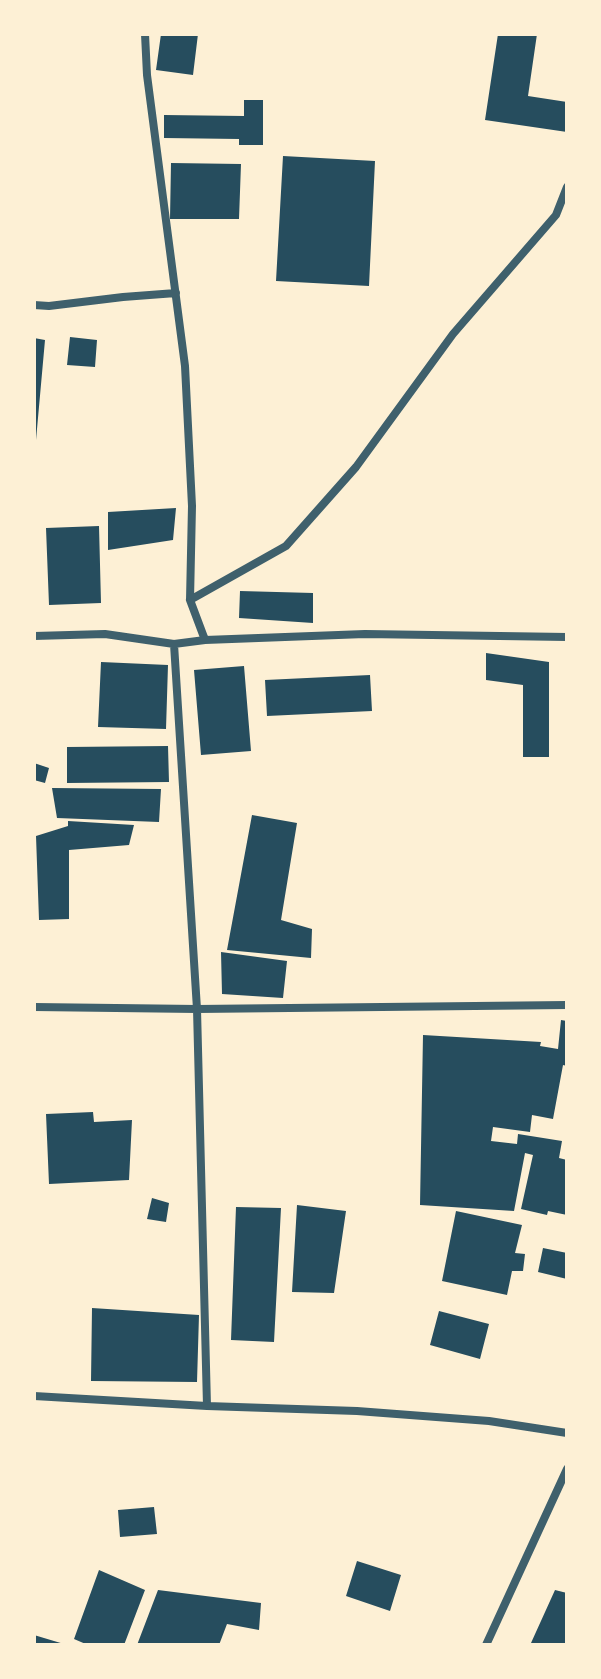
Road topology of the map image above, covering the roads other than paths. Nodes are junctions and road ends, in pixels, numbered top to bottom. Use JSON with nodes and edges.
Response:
{"nodes":[{"id":1,"x":145,"y":34,"type":"edge"},
{"id":2,"x":567,"y":187,"type":"edge"},
{"id":3,"x":176,"y":293,"type":"junction"},
{"id":4,"x":34,"y":305,"type":"edge"},
{"id":5,"x":190,"y":600,"type":"junction"},
{"id":6,"x":34,"y":636,"type":"edge"},
{"id":7,"x":567,"y":637,"type":"edge"},
{"id":8,"x":205,"y":640,"type":"junction"},
{"id":9,"x":174,"y":644,"type":"junction"},
{"id":10,"x":567,"y":1005,"type":"edge"},
{"id":11,"x":34,"y":1007,"type":"edge"},
{"id":12,"x":197,"y":1009,"type":"junction"},
{"id":13,"x":34,"y":1396,"type":"edge"},
{"id":14,"x":207,"y":1406,"type":"junction"},
{"id":15,"x":567,"y":1433,"type":"edge"},
{"id":16,"x":567,"y":1469,"type":"edge"},
{"id":17,"x":486,"y":1645,"type":"edge"}],
"edges":[{"from":1,"to":3,"type":"street"},
{"from":2,"to":5,"type":"street"},
{"from":3,"to":4,"type":"street"},
{"from":3,"to":5,"type":"street"},
{"from":5,"to":8,"type":"street"},
{"from":6,"to":9,"type":"street"},
{"from":7,"to":8,"type":"street"},
{"from":8,"to":9,"type":"street"},
{"from":9,"to":12,"type":"street"},
{"from":10,"to":12,"type":"street"},
{"from":11,"to":12,"type":"street"},
{"from":12,"to":14,"type":"street"},
{"from":13,"to":14,"type":"street"},
{"from":14,"to":15,"type":"street"},
{"from":16,"to":17,"type":"street"}]}
